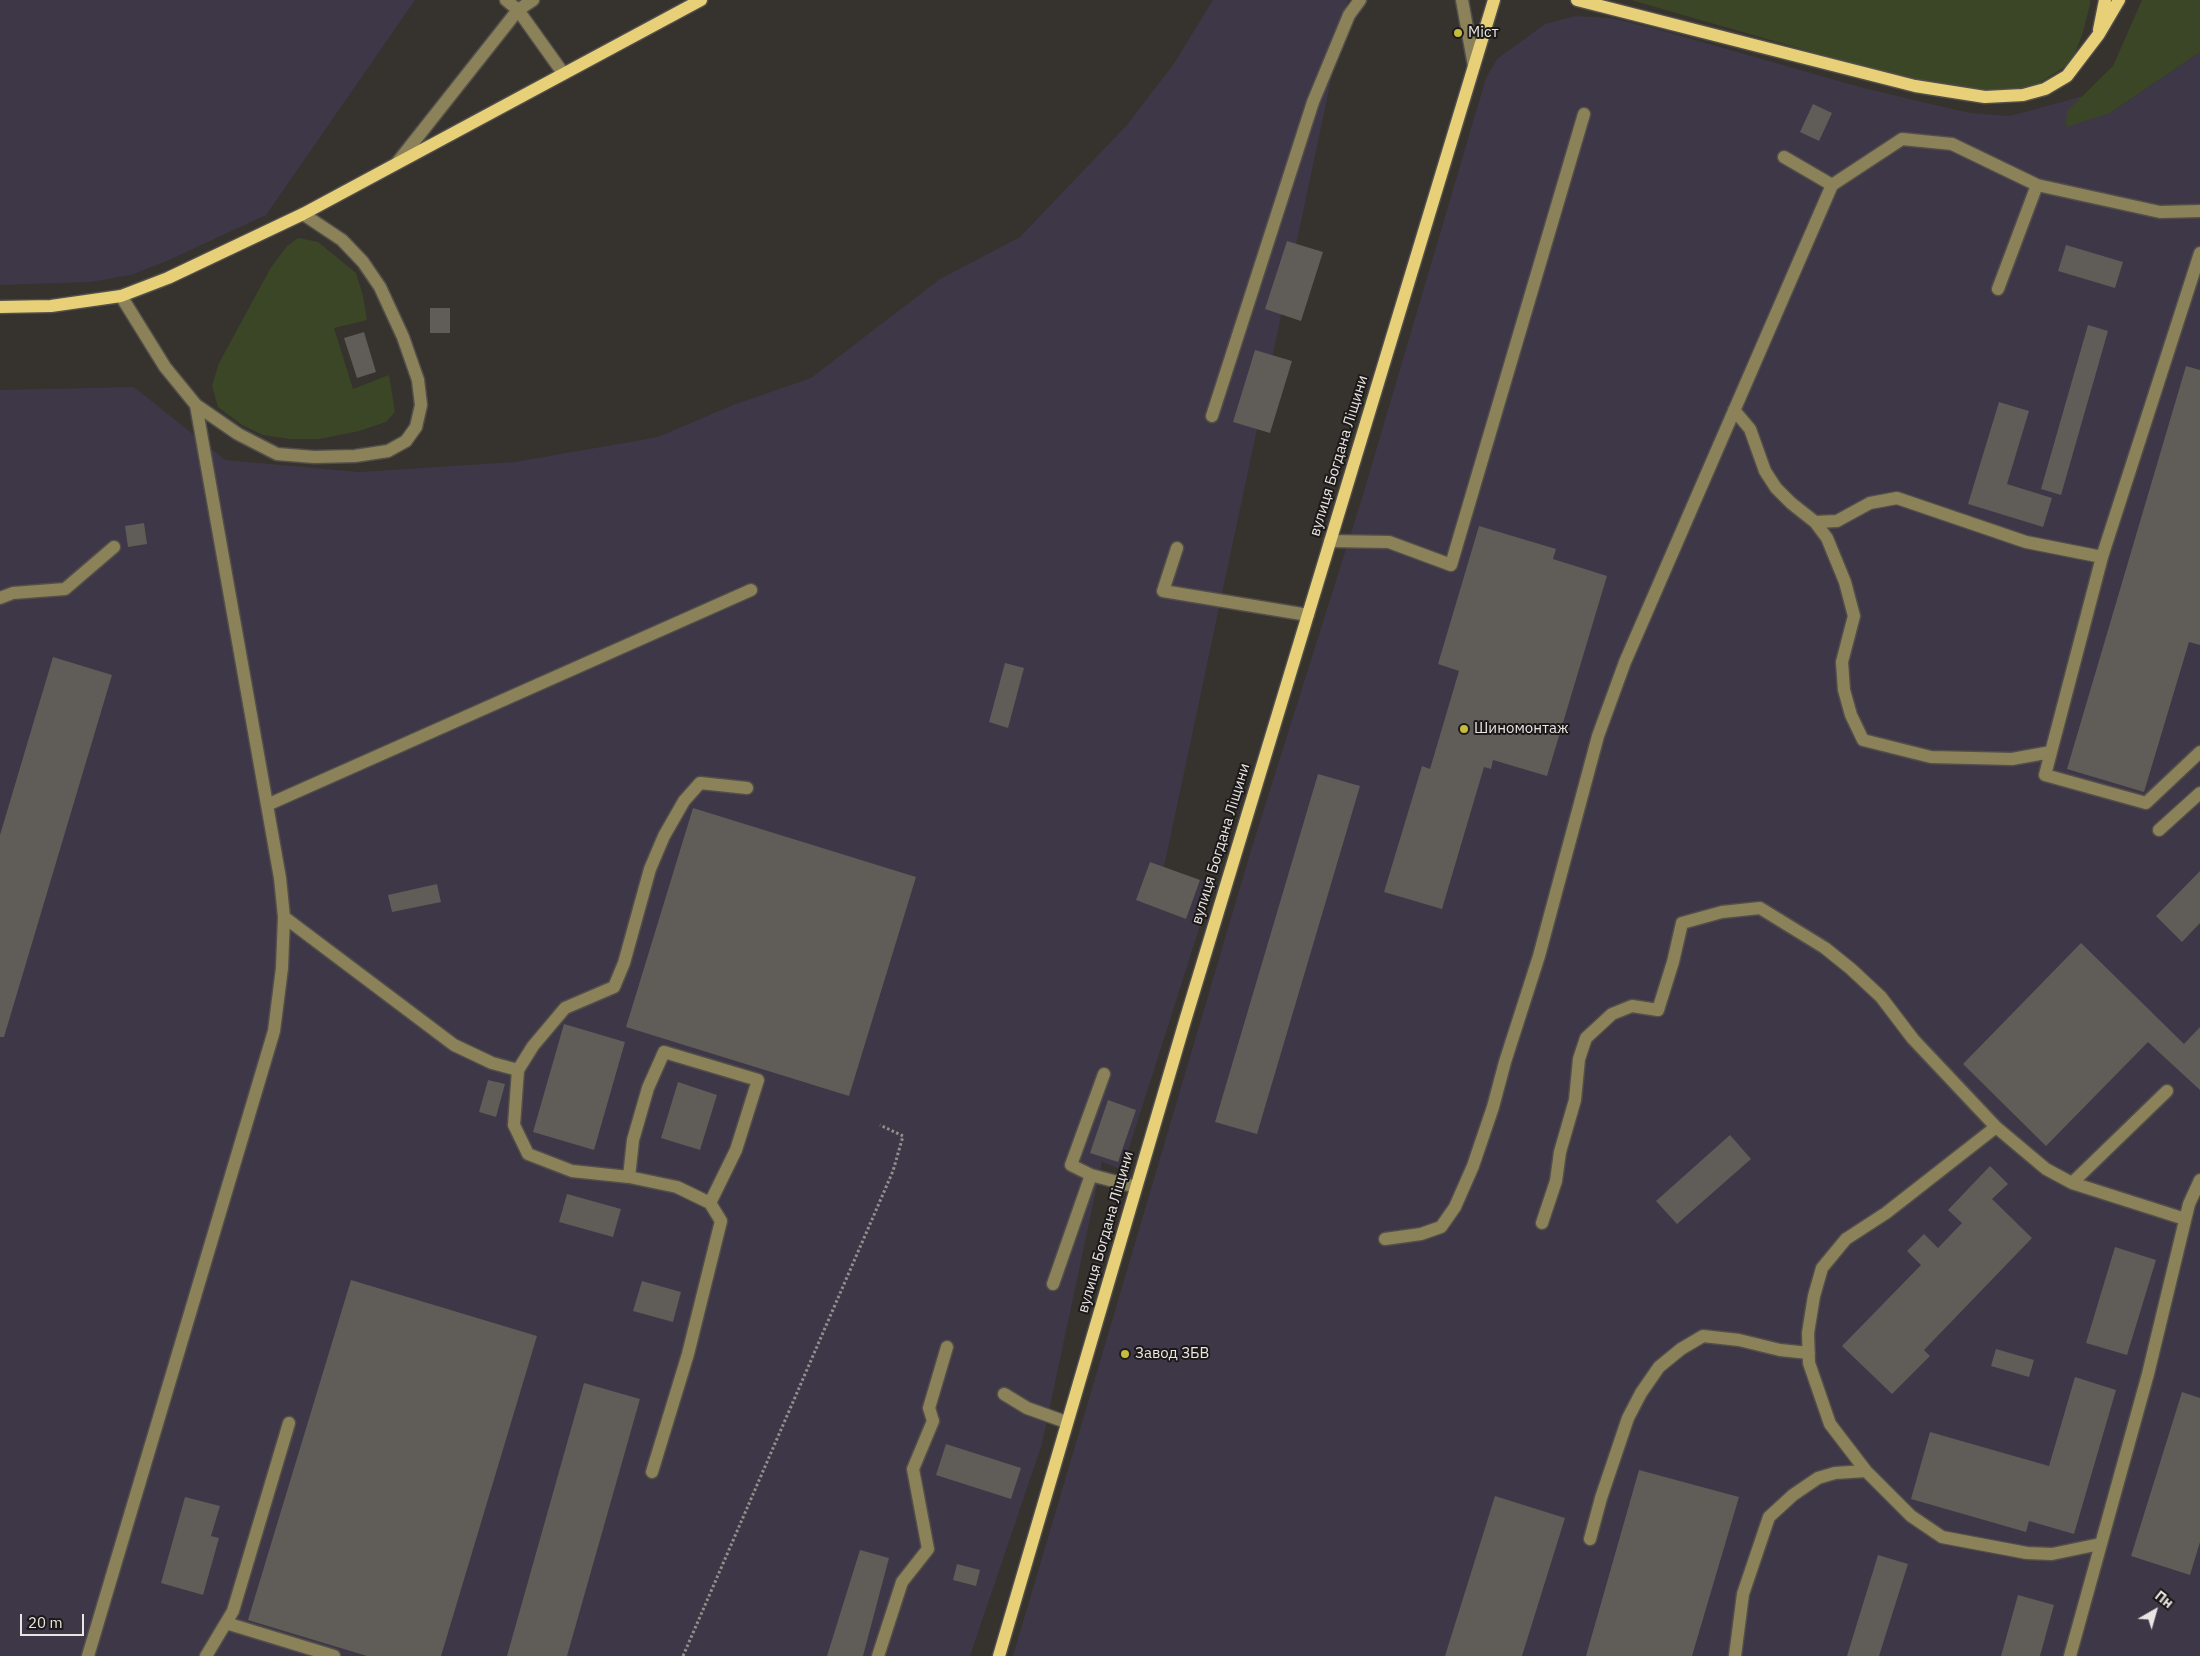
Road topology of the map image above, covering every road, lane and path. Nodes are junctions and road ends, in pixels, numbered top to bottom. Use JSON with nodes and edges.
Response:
{"nodes":[{"id":1,"x":506,"y":0,"type":"edge"},
{"id":2,"x":533,"y":0,"type":"edge"},
{"id":3,"x":701,"y":0,"type":"edge"},
{"id":4,"x":1360,"y":0,"type":"edge"},
{"id":5,"x":1460,"y":0,"type":"edge"},
{"id":6,"x":1494,"y":0,"type":"edge"},
{"id":7,"x":1577,"y":0,"type":"edge"},
{"id":8,"x":2105,"y":0,"type":"edge"},
{"id":9,"x":2119,"y":0,"type":"edge"},
{"id":10,"x":518,"y":10,"type":"junction"},
{"id":11,"x":2099,"y":34,"type":"junction"},
{"id":12,"x":1474,"y":66,"type":"junction"},
{"id":13,"x":563,"y":74,"type":"junction"},
{"id":14,"x":1584,"y":114,"type":"dead end"},
{"id":15,"x":1784,"y":157,"type":"dead end"},
{"id":16,"x":397,"y":163,"type":"junction"},
{"id":17,"x":1832,"y":185,"type":"junction"},
{"id":18,"x":2037,"y":185,"type":"junction"},
{"id":19,"x":2200,"y":212,"type":"edge"},
{"id":20,"x":303,"y":214,"type":"junction"},
{"id":21,"x":2200,"y":254,"type":"edge"},
{"id":22,"x":1998,"y":289,"type":"dead end"},
{"id":23,"x":121,"y":296,"type":"junction"},
{"id":24,"x":0,"y":307,"type":"edge"},
{"id":25,"x":196,"y":405,"type":"junction"},
{"id":26,"x":1734,"y":410,"type":"junction"},
{"id":27,"x":1212,"y":416,"type":"dead end"},
{"id":28,"x":1815,"y":522,"type":"junction"},
{"id":29,"x":1330,"y":541,"type":"junction"},
{"id":30,"x":114,"y":547,"type":"dead end"},
{"id":31,"x":1177,"y":548,"type":"dead end"},
{"id":32,"x":2102,"y":557,"type":"junction"},
{"id":33,"x":751,"y":590,"type":"dead end"},
{"id":34,"x":0,"y":598,"type":"edge"},
{"id":35,"x":1308,"y":615,"type":"junction"},
{"id":36,"x":2051,"y":752,"type":"junction"},
{"id":37,"x":2200,"y":752,"type":"edge"},
{"id":38,"x":747,"y":788,"type":"dead end"},
{"id":39,"x":2200,"y":793,"type":"edge"},
{"id":40,"x":267,"y":805,"type":"junction"},
{"id":41,"x":2159,"y":830,"type":"dead end"},
{"id":42,"x":284,"y":917,"type":"junction"},
{"id":43,"x":518,"y":1070,"type":"junction"},
{"id":44,"x":1104,"y":1074,"type":"dead end"},
{"id":45,"x":2167,"y":1091,"type":"dead end"},
{"id":46,"x":880,"y":1125,"type":"dead end"},
{"id":47,"x":1996,"y":1127,"type":"junction"},
{"id":48,"x":1091,"y":1175,"type":"junction"},
{"id":49,"x":628,"y":1177,"type":"junction"},
{"id":50,"x":2200,"y":1180,"type":"edge"},
{"id":51,"x":2072,"y":1183,"type":"junction"},
{"id":52,"x":1136,"y":1187,"type":"junction"},
{"id":53,"x":710,"y":1203,"type":"junction"},
{"id":54,"x":2185,"y":1219,"type":"junction"},
{"id":55,"x":1542,"y":1223,"type":"dead end"},
{"id":56,"x":1385,"y":1239,"type":"dead end"},
{"id":57,"x":1053,"y":1284,"type":"dead end"},
{"id":58,"x":947,"y":1347,"type":"dead end"},
{"id":59,"x":1809,"y":1353,"type":"junction"},
{"id":60,"x":1004,"y":1394,"type":"dead end"},
{"id":61,"x":1066,"y":1422,"type":"junction"},
{"id":62,"x":289,"y":1423,"type":"dead end"},
{"id":63,"x":1866,"y":1470,"type":"junction"},
{"id":64,"x":652,"y":1472,"type":"dead end"},
{"id":65,"x":1590,"y":1539,"type":"dead end"},
{"id":66,"x":2100,"y":1544,"type":"junction"},
{"id":67,"x":226,"y":1623,"type":"junction"},
{"id":68,"x":88,"y":1656,"type":"edge"},
{"id":69,"x":206,"y":1656,"type":"edge"},
{"id":70,"x":334,"y":1656,"type":"edge"},
{"id":71,"x":683,"y":1656,"type":"edge"},
{"id":72,"x":878,"y":1656,"type":"edge"},
{"id":73,"x":999,"y":1656,"type":"edge"},
{"id":74,"x":1735,"y":1656,"type":"edge"},
{"id":75,"x":2070,"y":1656,"type":"edge"}],
"edges":[{"from":1,"to":10,"type":"street"},
{"from":2,"to":10,"type":"street"},
{"from":3,"to":13,"type":"main road"},
{"from":4,"to":27,"type":"street"},
{"from":5,"to":12,"type":"street"},
{"from":6,"to":12,"type":"main road","name":"вулиця Богдана Ліщини"},
{"from":7,"to":11,"type":"main road"},
{"from":8,"to":11,"type":"main road"},
{"from":9,"to":11,"type":"main road"},
{"from":10,"to":13,"type":"street"},
{"from":10,"to":16,"type":"street"},
{"from":12,"to":29,"type":"main road","name":"вулиця Богдана Ліщини"},
{"from":13,"to":16,"type":"main road"},
{"from":14,"to":29,"type":"street"},
{"from":15,"to":17,"type":"street"},
{"from":16,"to":20,"type":"main road"},
{"from":17,"to":18,"type":"street"},
{"from":17,"to":26,"type":"street"},
{"from":18,"to":19,"type":"street"},
{"from":18,"to":22,"type":"street"},
{"from":20,"to":23,"type":"main road"},
{"from":20,"to":25,"type":"street"},
{"from":21,"to":32,"type":"street"},
{"from":23,"to":24,"type":"main road"},
{"from":23,"to":25,"type":"street"},
{"from":25,"to":40,"type":"street"},
{"from":26,"to":28,"type":"street"},
{"from":26,"to":56,"type":"street"},
{"from":28,"to":32,"type":"street"},
{"from":28,"to":36,"type":"street"},
{"from":29,"to":35,"type":"main road","name":"вулиця Богдана Ліщини"},
{"from":30,"to":34,"type":"street"},
{"from":31,"to":35,"type":"street"},
{"from":32,"to":36,"type":"street"},
{"from":33,"to":40,"type":"street"},
{"from":35,"to":52,"type":"main road","name":"вулиця Богдана Ліщини"},
{"from":36,"to":37,"type":"street"},
{"from":38,"to":43,"type":"street"},
{"from":39,"to":41,"type":"street"},
{"from":40,"to":42,"type":"street"},
{"from":42,"to":43,"type":"street"},
{"from":42,"to":68,"type":"street"},
{"from":43,"to":49,"type":"street"},
{"from":44,"to":48,"type":"street"},
{"from":45,"to":51,"type":"street"},
{"from":46,"to":71,"type":"path"},
{"from":47,"to":51,"type":"street"},
{"from":47,"to":55,"type":"street"},
{"from":47,"to":59,"type":"street"},
{"from":48,"to":52,"type":"street"},
{"from":48,"to":57,"type":"street"},
{"from":49,"to":53,"type":"street"},
{"from":49,"to":53,"type":"street"},
{"from":50,"to":54,"type":"street"},
{"from":51,"to":54,"type":"street"},
{"from":52,"to":61,"type":"main road","name":"вулиця Богдана Ліщини"},
{"from":53,"to":64,"type":"street"},
{"from":54,"to":66,"type":"street"},
{"from":58,"to":72,"type":"street"},
{"from":59,"to":63,"type":"street"},
{"from":59,"to":65,"type":"street"},
{"from":60,"to":61,"type":"street"},
{"from":61,"to":73,"type":"main road","name":"вулиця Богдана Ліщини"},
{"from":62,"to":67,"type":"street"},
{"from":63,"to":66,"type":"street"},
{"from":63,"to":74,"type":"street"},
{"from":66,"to":75,"type":"street"},
{"from":67,"to":69,"type":"street"},
{"from":67,"to":70,"type":"street"}]}
